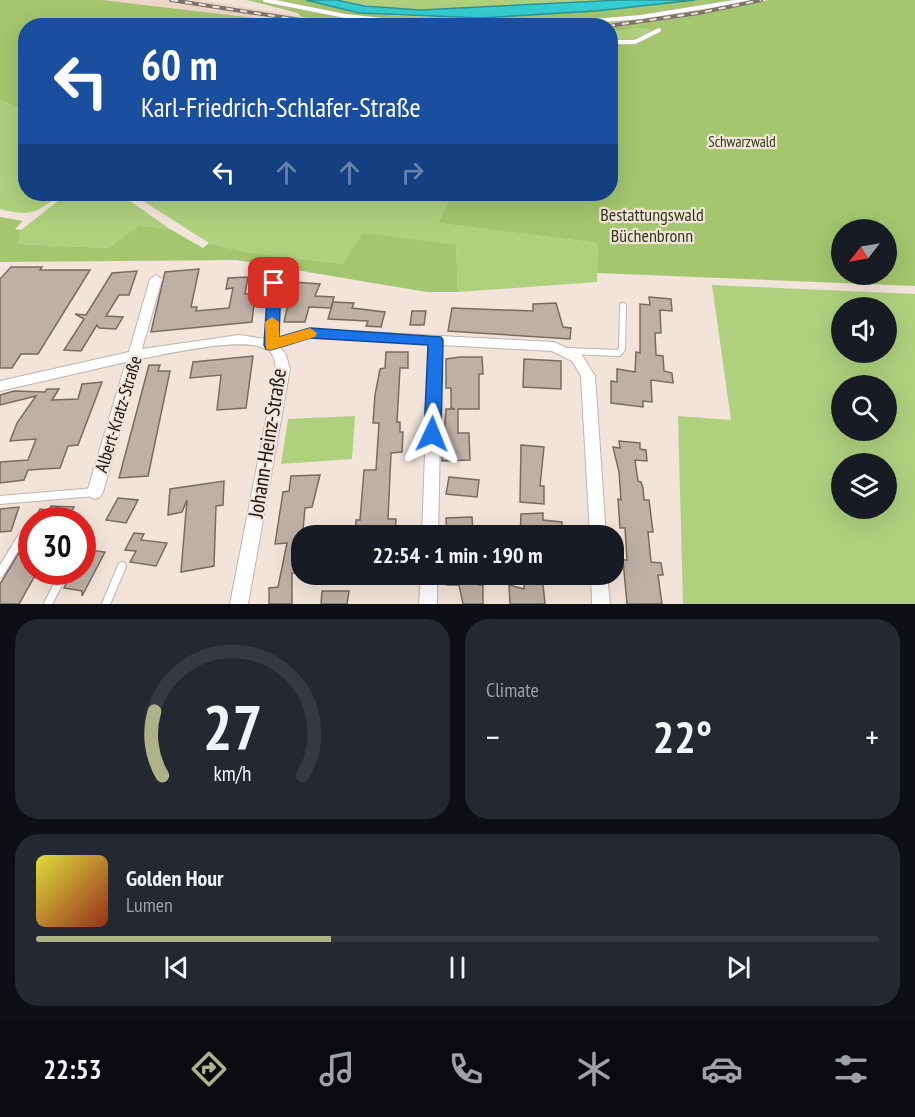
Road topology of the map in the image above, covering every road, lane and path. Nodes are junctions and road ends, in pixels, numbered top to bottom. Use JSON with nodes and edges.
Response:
{"nodes":[{"id":1,"x":265,"y":0,"type":"edge"},
{"id":2,"x":747,"y":0,"type":"edge"},
{"id":3,"x":363,"y":18,"type":"edge"},
{"id":4,"x":618,"y":19,"type":"edge"},
{"id":5,"x":659,"y":30,"type":"dead end"},
{"id":6,"x":618,"y":42,"type":"edge"},
{"id":7,"x":156,"y":279,"type":"dead end"},
{"id":8,"x":274,"y":283,"type":"dead end"},
{"id":9,"x":623,"y":306,"type":"dead end"},
{"id":10,"x":436,"y":340,"type":"junction"},
{"id":11,"x":271,"y":345,"type":"junction"},
{"id":12,"x":566,"y":351,"type":"junction"},
{"id":13,"x":136,"y":355,"type":"junction"},
{"id":14,"x":0,"y":386,"type":"edge"},
{"id":15,"x":95,"y":492,"type":"joint"},
{"id":16,"x":0,"y":500,"type":"edge"},
{"id":17,"x":430,"y":525,"type":"edge"},
{"id":18,"x":597,"y":525,"type":"edge"},
{"id":19,"x":18,"y":543,"type":"edge"},
{"id":20,"x":122,"y":566,"type":"dead end"},
{"id":21,"x":0,"y":573,"type":"edge"},
{"id":22,"x":58,"y":585,"type":"edge"},
{"id":23,"x":429,"y":585,"type":"edge"},
{"id":24,"x":600,"y":585,"type":"edge"},
{"id":25,"x":48,"y":604,"type":"edge"},
{"id":26,"x":106,"y":604,"type":"edge"},
{"id":27,"x":238,"y":604,"type":"edge"},
{"id":28,"x":428,"y":604,"type":"edge"},
{"id":29,"x":601,"y":604,"type":"edge"}],
"edges":[{"from":1,"to":3,"type":"lane"},
{"from":2,"to":4,"type":"lane"},
{"from":5,"to":6,"type":"lane"},
{"from":7,"to":13,"type":"street","name":"Albert-Kratz-Straße"},
{"from":8,"to":11,"type":"street","name":"Johann-Heinz-Straße"},
{"from":9,"to":12,"type":"lane"},
{"from":10,"to":11,"type":"street"},
{"from":10,"to":12,"type":"street"},
{"from":10,"to":17,"type":"street"},
{"from":11,"to":13,"type":"street"},
{"from":11,"to":27,"type":"street","name":"Johann-Heinz-Straße"},
{"from":12,"to":18,"type":"street"},
{"from":13,"to":14,"type":"street"},
{"from":13,"to":15,"type":"street","name":"Albert-Kratz-Straße"},
{"from":15,"to":16,"type":"lane","name":"Albert-Kratz-Straße"},
{"from":19,"to":21,"type":"lane"},
{"from":20,"to":26,"type":"lane"},
{"from":22,"to":25,"type":"lane"},
{"from":23,"to":28,"type":"street"},
{"from":24,"to":29,"type":"street"}]}
